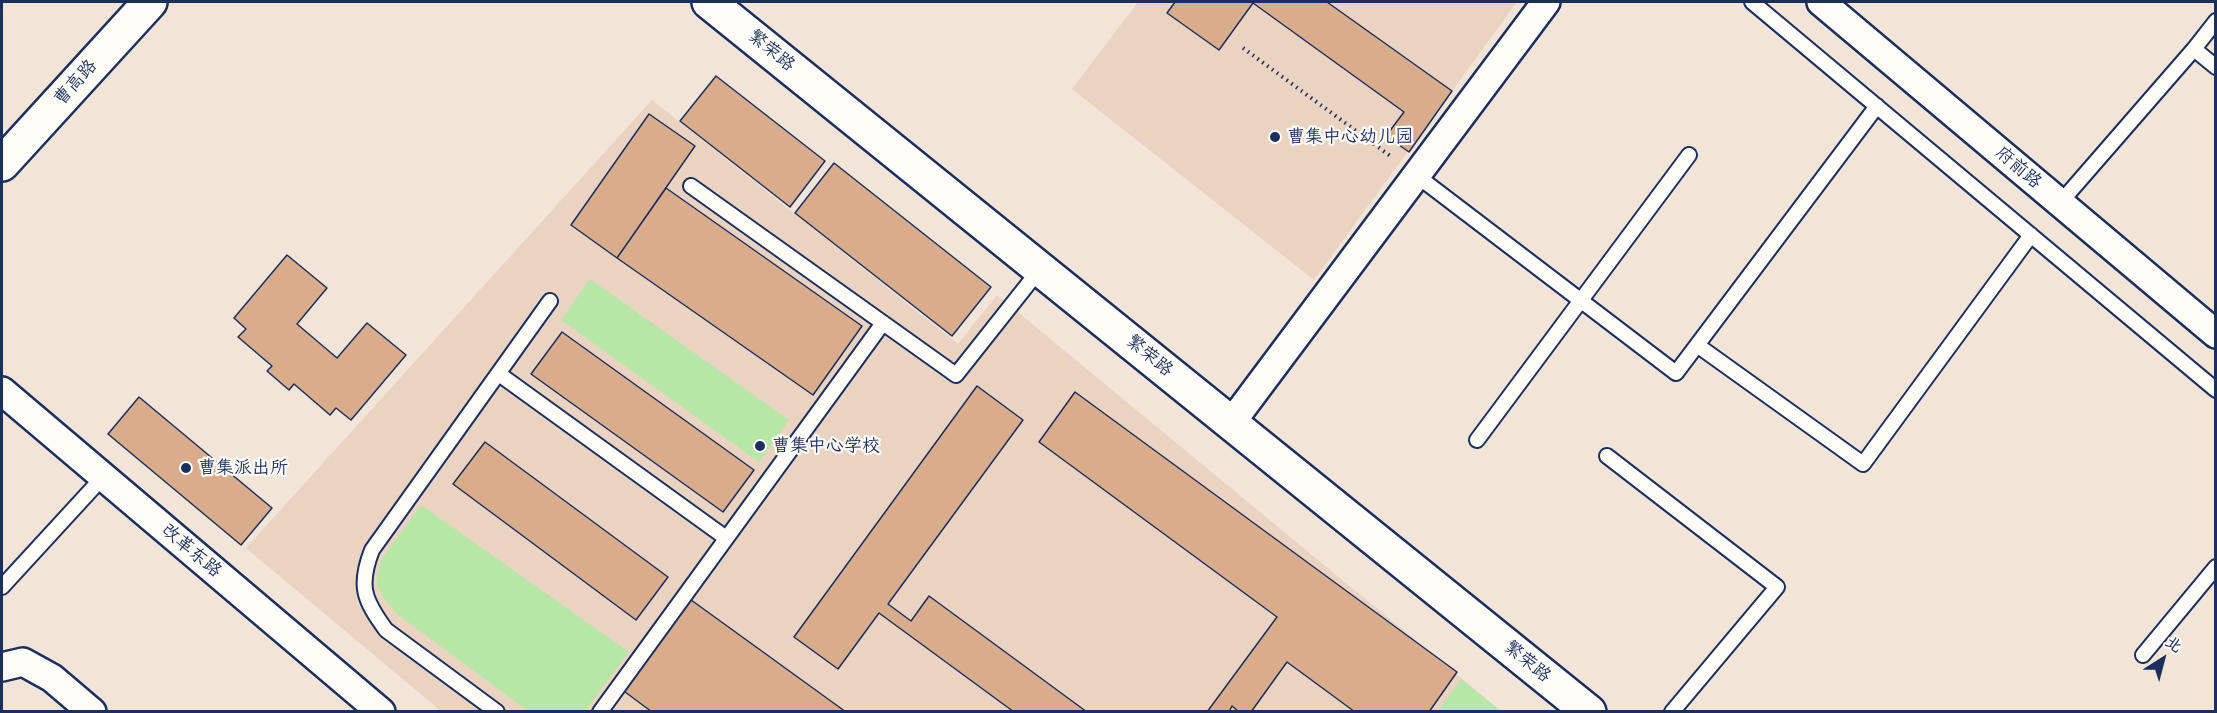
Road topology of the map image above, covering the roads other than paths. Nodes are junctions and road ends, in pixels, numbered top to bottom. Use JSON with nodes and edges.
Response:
{"nodes":[{"id":1,"x":150,"y":2,"type":"edge"},
{"id":2,"x":709,"y":2,"type":"edge"},
{"id":3,"x":1546,"y":2,"type":"edge"},
{"id":4,"x":1752,"y":2,"type":"edge"},
{"id":5,"x":1821,"y":2,"type":"edge"},
{"id":6,"x":2216,"y":21,"type":"edge"},
{"id":7,"x":2194,"y":49,"type":"junction"},
{"id":8,"x":2216,"y":67,"type":"edge"},
{"id":9,"x":1877,"y":106,"type":"junction"},
{"id":10,"x":1689,"y":154,"type":"dead end"},
{"id":11,"x":2,"y":164,"type":"edge"},
{"id":12,"x":1416,"y":175,"type":"junction"},
{"id":13,"x":691,"y":186,"type":"dead end"},
{"id":14,"x":2060,"y":203,"type":"junction"},
{"id":15,"x":2031,"y":235,"type":"junction"},
{"id":16,"x":1040,"y":269,"type":"junction"},
{"id":17,"x":1580,"y":300,"type":"junction"},
{"id":18,"x":550,"y":301,"type":"dead end"},
{"id":19,"x":883,"y":323,"type":"junction"},
{"id":20,"x":2216,"y":334,"type":"edge"},
{"id":21,"x":1697,"y":345,"type":"junction"},
{"id":22,"x":499,"y":374,"type":"junction"},
{"id":23,"x":2216,"y":390,"type":"edge"},
{"id":24,"x":2,"y":391,"type":"edge"},
{"id":25,"x":1231,"y":423,"type":"junction"},
{"id":26,"x":1477,"y":440,"type":"dead end"},
{"id":27,"x":1607,"y":456,"type":"dead end"},
{"id":28,"x":103,"y":477,"type":"junction"},
{"id":29,"x":726,"y":538,"type":"junction"},
{"id":30,"x":2216,"y":567,"type":"edge"},
{"id":31,"x":2,"y":587,"type":"edge"},
{"id":32,"x":2143,"y":656,"type":"dead end"},
{"id":33,"x":2,"y":667,"type":"edge"},
{"id":34,"x":92,"y":711,"type":"edge"},
{"id":35,"x":381,"y":711,"type":"edge"},
{"id":36,"x":497,"y":711,"type":"edge"},
{"id":37,"x":600,"y":711,"type":"edge"},
{"id":38,"x":1588,"y":711,"type":"edge"},
{"id":39,"x":1672,"y":711,"type":"edge"}],
"edges":[{"from":1,"to":11,"type":"street","name":"曹高路"},
{"from":2,"to":16,"type":"street","name":"繁荣路"},
{"from":3,"to":12,"type":"street"},
{"from":4,"to":9,"type":"lane"},
{"from":5,"to":14,"type":"street","name":"府前路"},
{"from":6,"to":7,"type":"lane"},
{"from":7,"to":8,"type":"lane"},
{"from":7,"to":14,"type":"lane"},
{"from":9,"to":15,"type":"lane"},
{"from":9,"to":21,"type":"lane"},
{"from":10,"to":17,"type":"lane"},
{"from":12,"to":17,"type":"lane"},
{"from":12,"to":25,"type":"street"},
{"from":13,"to":19,"type":"lane"},
{"from":14,"to":20,"type":"street","name":"府前路"},
{"from":15,"to":21,"type":"lane"},
{"from":15,"to":23,"type":"lane"},
{"from":16,"to":19,"type":"lane"},
{"from":16,"to":25,"type":"street","name":"繁荣路"},
{"from":17,"to":21,"type":"lane"},
{"from":17,"to":26,"type":"lane"},
{"from":18,"to":22,"type":"lane"},
{"from":19,"to":29,"type":"lane"},
{"from":22,"to":29,"type":"lane"},
{"from":22,"to":36,"type":"lane"},
{"from":24,"to":28,"type":"street","name":"改革东路"},
{"from":25,"to":38,"type":"street","name":"繁荣路"},
{"from":27,"to":39,"type":"lane"},
{"from":28,"to":31,"type":"lane"},
{"from":28,"to":35,"type":"street","name":"改革东路"},
{"from":29,"to":37,"type":"lane"},
{"from":30,"to":32,"type":"lane"},
{"from":33,"to":34,"type":"street"}]}
